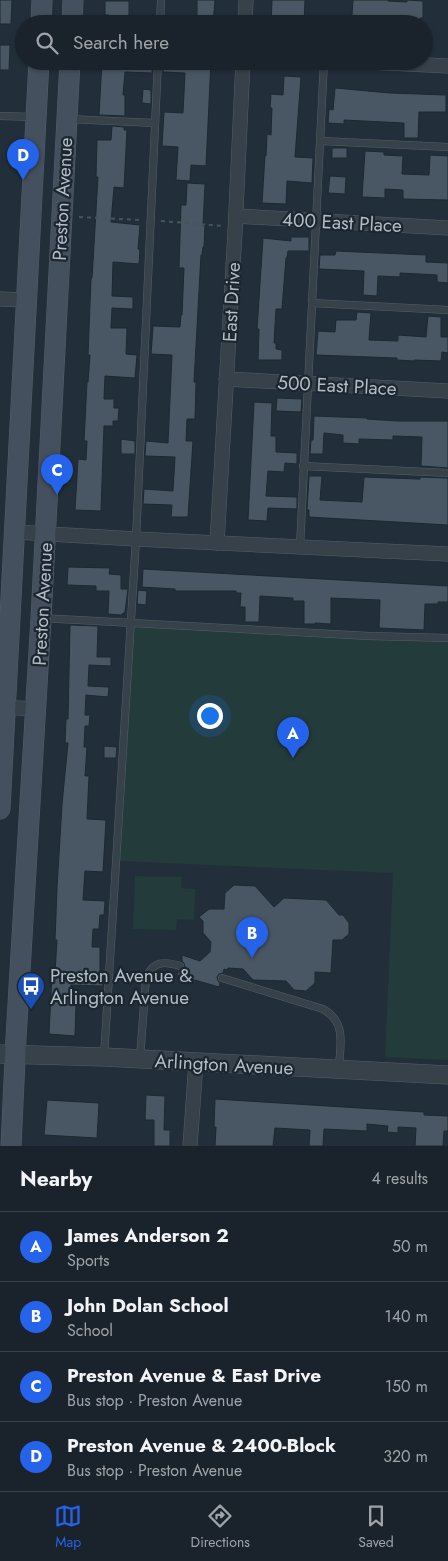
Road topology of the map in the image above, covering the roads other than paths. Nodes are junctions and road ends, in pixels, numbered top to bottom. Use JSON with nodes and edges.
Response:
{"nodes":[{"id":1,"x":42,"y":0,"type":"edge"},
{"id":2,"x":73,"y":0,"type":"edge"},
{"id":3,"x":161,"y":0,"type":"edge"},
{"id":4,"x":246,"y":0,"type":"edge"},
{"id":5,"x":41,"y":15,"type":"edge"},
{"id":6,"x":72,"y":15,"type":"edge"},
{"id":7,"x":160,"y":15,"type":"edge"},
{"id":8,"x":245,"y":15,"type":"edge"},
{"id":9,"x":433,"y":65,"type":"edge"},
{"id":10,"x":448,"y":66,"type":"edge"},
{"id":11,"x":38,"y":70,"type":"edge"},
{"id":12,"x":70,"y":70,"type":"edge"},
{"id":13,"x":158,"y":70,"type":"edge"},
{"id":14,"x":243,"y":70,"type":"edge"},
{"id":15,"x":324,"y":70,"type":"edge"},
{"id":16,"x":0,"y":116,"type":"edge"},
{"id":17,"x":35,"y":117,"type":"junction"},
{"id":18,"x":67,"y":119,"type":"junction"},
{"id":19,"x":155,"y":123,"type":"junction"},
{"id":20,"x":321,"y":141,"type":"junction"},
{"id":21,"x":448,"y":147,"type":"edge"},
{"id":22,"x":236,"y":216,"type":"junction"},
{"id":23,"x":316,"y":221,"type":"junction"},
{"id":24,"x":448,"y":228,"type":"edge"},
{"id":25,"x":0,"y":299,"type":"edge"},
{"id":26,"x":27,"y":300,"type":"junction"},
{"id":27,"x":312,"y":303,"type":"junction"},
{"id":28,"x":448,"y":310,"type":"edge"},
{"id":29,"x":226,"y":379,"type":"junction"},
{"id":30,"x":308,"y":384,"type":"junction"},
{"id":31,"x":448,"y":391,"type":"edge"},
{"id":32,"x":303,"y":466,"type":"junction"},
{"id":33,"x":448,"y":473,"type":"edge"},
{"id":34,"x":15,"y":532,"type":"junction"},
{"id":35,"x":46,"y":534,"type":"junction"},
{"id":36,"x":136,"y":539,"type":"junction"},
{"id":37,"x":217,"y":543,"type":"junction"},
{"id":38,"x":300,"y":547,"type":"junction"},
{"id":39,"x":448,"y":554,"type":"edge"},
{"id":40,"x":41,"y":618,"type":"junction"},
{"id":41,"x":130,"y":622,"type":"junction"},
{"id":42,"x":448,"y":638,"type":"edge"},
{"id":43,"x":3,"y":707,"type":"edge"},
{"id":44,"x":36,"y":709,"type":"junction"},
{"id":45,"x":0,"y":809,"type":"edge"},
{"id":46,"x":180,"y":966,"type":"dead end"},
{"id":47,"x":222,"y":978,"type":"dead end"},
{"id":48,"x":8,"y":1054,"type":"edge"},
{"id":49,"x":104,"y":1057,"type":"junction"},
{"id":50,"x":140,"y":1059,"type":"junction"},
{"id":51,"x":196,"y":1062,"type":"junction"},
{"id":52,"x":339,"y":1070,"type":"junction"},
{"id":53,"x":448,"y":1076,"type":"edge"},
{"id":54,"x":11,"y":1146,"type":"edge"},
{"id":55,"x":190,"y":1146,"type":"edge"}],
"edges":[{"from":1,"to":5,"type":"main road"},
{"from":2,"to":6,"type":"main road"},
{"from":3,"to":7,"type":"lane"},
{"from":4,"to":8,"type":"street"},
{"from":9,"to":10,"type":"street"},
{"from":11,"to":17,"type":"main road","name":"Preston Avenue"},
{"from":12,"to":18,"type":"main road","name":"Preston Avenue"},
{"from":13,"to":19,"type":"lane"},
{"from":14,"to":22,"type":"street","name":"East Drive"},
{"from":15,"to":20,"type":"lane"},
{"from":16,"to":17,"type":"lane"},
{"from":17,"to":26,"type":"main road","name":"Preston Avenue"},
{"from":18,"to":19,"type":"lane"},
{"from":18,"to":35,"type":"main road","name":"Preston Avenue"},
{"from":19,"to":36,"type":"lane"},
{"from":20,"to":21,"type":"lane"},
{"from":20,"to":23,"type":"lane"},
{"from":22,"to":23,"type":"street","name":"400 East Place"},
{"from":22,"to":29,"type":"street","name":"East Drive"},
{"from":23,"to":24,"type":"street","name":"400 East Place"},
{"from":23,"to":27,"type":"lane"},
{"from":25,"to":26,"type":"street"},
{"from":26,"to":34,"type":"main road","name":"Preston Avenue"},
{"from":27,"to":28,"type":"lane"},
{"from":27,"to":30,"type":"lane"},
{"from":29,"to":30,"type":"street","name":"500 East Place"},
{"from":29,"to":37,"type":"street","name":"East Drive"},
{"from":30,"to":31,"type":"street","name":"500 East Place"},
{"from":30,"to":32,"type":"lane"},
{"from":32,"to":33,"type":"lane"},
{"from":32,"to":38,"type":"lane"},
{"from":34,"to":35,"type":"street"},
{"from":34,"to":43,"type":"main road","name":"Preston Avenue"},
{"from":35,"to":36,"type":"street"},
{"from":35,"to":40,"type":"main road","name":"Preston Avenue"},
{"from":36,"to":37,"type":"street"},
{"from":36,"to":41,"type":"lane"},
{"from":37,"to":38,"type":"street"},
{"from":38,"to":39,"type":"street"},
{"from":40,"to":41,"type":"lane"},
{"from":40,"to":44,"type":"main road","name":"Preston Avenue"},
{"from":41,"to":42,"type":"lane"},
{"from":41,"to":49,"type":"lane"},
{"from":43,"to":44,"type":"street"},
{"from":43,"to":45,"type":"main road","name":"Preston Avenue"},
{"from":44,"to":48,"type":"main road","name":"Preston Avenue"},
{"from":46,"to":50,"type":"lane"},
{"from":47,"to":52,"type":"lane"},
{"from":48,"to":49,"type":"street","name":"Arlington Avenue"},
{"from":48,"to":54,"type":"main road","name":"Preston Avenue"},
{"from":49,"to":50,"type":"street","name":"Arlington Avenue"},
{"from":50,"to":51,"type":"street","name":"Arlington Avenue"},
{"from":51,"to":52,"type":"street","name":"Arlington Avenue"},
{"from":51,"to":55,"type":"street"},
{"from":52,"to":53,"type":"street","name":"Arlington Avenue"}]}
